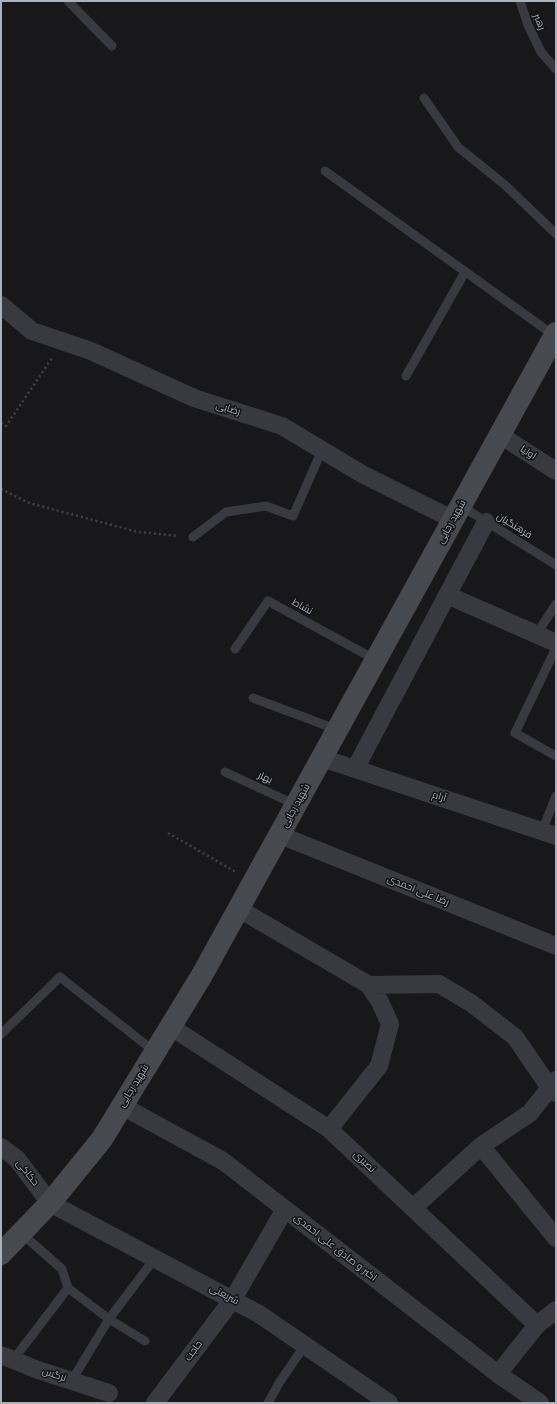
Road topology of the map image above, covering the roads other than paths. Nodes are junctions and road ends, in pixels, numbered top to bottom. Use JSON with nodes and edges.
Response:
{"nodes":[{"id":1,"x":68,"y":1,"type":"edge"},
{"id":2,"x":520,"y":1,"type":"edge"},
{"id":3,"x":112,"y":46,"type":"dead end"},
{"id":4,"x":556,"y":69,"type":"edge"},
{"id":5,"x":424,"y":98,"type":"dead end"},
{"id":6,"x":325,"y":172,"type":"dead end"},
{"id":7,"x":556,"y":234,"type":"edge"},
{"id":8,"x":465,"y":272,"type":"junction"},
{"id":9,"x":1,"y":305,"type":"edge"},
{"id":10,"x":553,"y":344,"type":"edge"},
{"id":11,"x":406,"y":376,"type":"dead end"},
{"id":12,"x":500,"y":435,"type":"junction"},
{"id":13,"x":322,"y":450,"type":"junction"},
{"id":14,"x":556,"y":472,"type":"edge"},
{"id":15,"x":457,"y":513,"type":"junction"},
{"id":16,"x":486,"y":522,"type":"junction"},
{"id":17,"x":193,"y":537,"type":"road end"},
{"id":18,"x":556,"y":565,"type":"edge"},
{"id":19,"x":447,"y":595,"type":"junction"},
{"id":20,"x":556,"y":604,"type":"edge"},
{"id":21,"x":536,"y":635,"type":"junction"},
{"id":22,"x":556,"y":643,"type":"edge"},
{"id":23,"x":556,"y":648,"type":"edge"},
{"id":24,"x":235,"y":649,"type":"dead end"},
{"id":25,"x":376,"y":660,"type":"junction"},
{"id":26,"x":253,"y":698,"type":"dead end"},
{"id":27,"x":338,"y":730,"type":"junction"},
{"id":28,"x":556,"y":756,"type":"edge"},
{"id":29,"x":322,"y":758,"type":"junction"},
{"id":30,"x":355,"y":770,"type":"junction"},
{"id":31,"x":225,"y":772,"type":"dead end"},
{"id":32,"x":556,"y":796,"type":"edge"},
{"id":33,"x":296,"y":805,"type":"junction"},
{"id":34,"x":549,"y":833,"type":"edge"},
{"id":35,"x":280,"y":835,"type":"junction"},
{"id":36,"x":239,"y":909,"type":"junction"},
{"id":37,"x":556,"y":946,"type":"edge"},
{"id":38,"x":369,"y":985,"type":"junction"},
{"id":39,"x":171,"y":1027,"type":"junction"},
{"id":40,"x":1,"y":1034,"type":"edge"},
{"id":41,"x":155,"y":1052,"type":"junction"},
{"id":42,"x":554,"y":1087,"type":"edge"},
{"id":43,"x":122,"y":1106,"type":"junction"},
{"id":44,"x":330,"y":1129,"type":"junction"},
{"id":45,"x":481,"y":1146,"type":"junction"},
{"id":46,"x":1,"y":1147,"type":"edge"},
{"id":47,"x":50,"y":1202,"type":"junction"},
{"id":48,"x":413,"y":1208,"type":"junction"},
{"id":49,"x":285,"y":1209,"type":"junction"},
{"id":50,"x":21,"y":1233,"type":"junction"},
{"id":51,"x":556,"y":1238,"type":"edge"},
{"id":52,"x":1,"y":1254,"type":"edge"},
{"id":53,"x":155,"y":1258,"type":"junction"},
{"id":54,"x":68,"y":1288,"type":"junction"},
{"id":55,"x":233,"y":1300,"type":"junction"},
{"id":56,"x":556,"y":1310,"type":"edge"},
{"id":57,"x":109,"y":1319,"type":"junction"},
{"id":58,"x":536,"y":1325,"type":"junction"},
{"id":59,"x":145,"y":1341,"type":"dead end"},
{"id":60,"x":305,"y":1345,"type":"junction"},
{"id":61,"x":7,"y":1358,"type":"edge"},
{"id":62,"x":498,"y":1374,"type":"junction"},
{"id":63,"x":72,"y":1380,"type":"junction"},
{"id":64,"x":109,"y":1393,"type":"dead end"},
{"id":65,"x":155,"y":1403,"type":"edge"},
{"id":66,"x":268,"y":1403,"type":"edge"},
{"id":67,"x":389,"y":1403,"type":"edge"},
{"id":68,"x":540,"y":1403,"type":"edge"}],
"edges":[{"from":1,"to":3,"type":"lane"},
{"from":2,"to":4,"type":"lane","name":"رهبر"},
{"from":5,"to":7,"type":"lane"},
{"from":6,"to":8,"type":"lane"},
{"from":8,"to":10,"type":"lane"},
{"from":8,"to":11,"type":"lane"},
{"from":9,"to":13,"type":"street","name":"رضایی"},
{"from":10,"to":12,"type":"main road","name":"شهید رجایی"},
{"from":12,"to":14,"type":"street","name":"اولیا"},
{"from":12,"to":15,"type":"main road","name":"شهید رجایی"},
{"from":13,"to":15,"type":"street","name":"رضایی"},
{"from":13,"to":17,"type":"lane"},
{"from":15,"to":16,"type":"lane","name":"فرهنگیان"},
{"from":15,"to":25,"type":"main road","name":"شهید رجایی"},
{"from":16,"to":18,"type":"lane","name":"فرهنگیان"},
{"from":16,"to":19,"type":"street"},
{"from":19,"to":21,"type":"street"},
{"from":19,"to":30,"type":"street"},
{"from":20,"to":21,"type":"lane"},
{"from":21,"to":22,"type":"street"},
{"from":23,"to":28,"type":"lane"},
{"from":24,"to":25,"type":"lane","name":"نشاط"},
{"from":25,"to":27,"type":"main road","name":"شهید رجایی"},
{"from":26,"to":27,"type":"lane"},
{"from":27,"to":29,"type":"main road","name":"شهید رجایی"},
{"from":29,"to":30,"type":"street","name":"آرام"},
{"from":29,"to":33,"type":"main road","name":"شهید رجایی"},
{"from":30,"to":34,"type":"street","name":"آرام"},
{"from":31,"to":33,"type":"lane","name":"بهار"},
{"from":32,"to":34,"type":"lane"},
{"from":33,"to":35,"type":"main road","name":"شهید رجایی"},
{"from":35,"to":36,"type":"main road","name":"شهید رجایی"},
{"from":35,"to":37,"type":"street","name":"رضا علی احمدی"},
{"from":36,"to":38,"type":"street"},
{"from":36,"to":39,"type":"main road","name":"شهید رجایی"},
{"from":38,"to":42,"type":"street"},
{"from":38,"to":44,"type":"street"},
{"from":39,"to":41,"type":"main road","name":"شهید رجایی"},
{"from":39,"to":44,"type":"street","name":"نصیری"},
{"from":40,"to":41,"type":"lane"},
{"from":41,"to":43,"type":"main road","name":"شهید رجایی"},
{"from":42,"to":45,"type":"street"},
{"from":43,"to":47,"type":"main road","name":"شهید رجایی"},
{"from":43,"to":49,"type":"street","name":"اکبر و صادق علی احمدی"},
{"from":44,"to":48,"type":"street","name":"نصیری"},
{"from":45,"to":48,"type":"street"},
{"from":45,"to":51,"type":"street"},
{"from":46,"to":47,"type":"street","name":"حکاکی"},
{"from":47,"to":50,"type":"main road","name":"شهید رجایی"},
{"from":47,"to":53,"type":"street","name":"شریعتی"},
{"from":48,"to":58,"type":"street","name":"نصیری"},
{"from":49,"to":55,"type":"street","name":"حاجت"},
{"from":49,"to":62,"type":"street","name":"اکبر و صادق علی احمدی"},
{"from":50,"to":52,"type":"main road","name":"شهید رجایی"},
{"from":50,"to":54,"type":"lane"},
{"from":53,"to":55,"type":"street","name":"شریعتی"},
{"from":53,"to":57,"type":"lane"},
{"from":54,"to":57,"type":"lane"},
{"from":54,"to":61,"type":"lane"},
{"from":55,"to":60,"type":"street","name":"شریعتی"},
{"from":55,"to":65,"type":"street","name":"حاجت"},
{"from":56,"to":58,"type":"street"},
{"from":57,"to":59,"type":"lane"},
{"from":57,"to":63,"type":"lane"},
{"from":58,"to":62,"type":"street"},
{"from":60,"to":66,"type":"lane"},
{"from":60,"to":67,"type":"street","name":"شریعتی"},
{"from":61,"to":63,"type":"street","name":"نرگس"},
{"from":62,"to":68,"type":"street","name":"اکبر و صادق علی احمدی"},
{"from":63,"to":64,"type":"street","name":"نرگس"}]}
